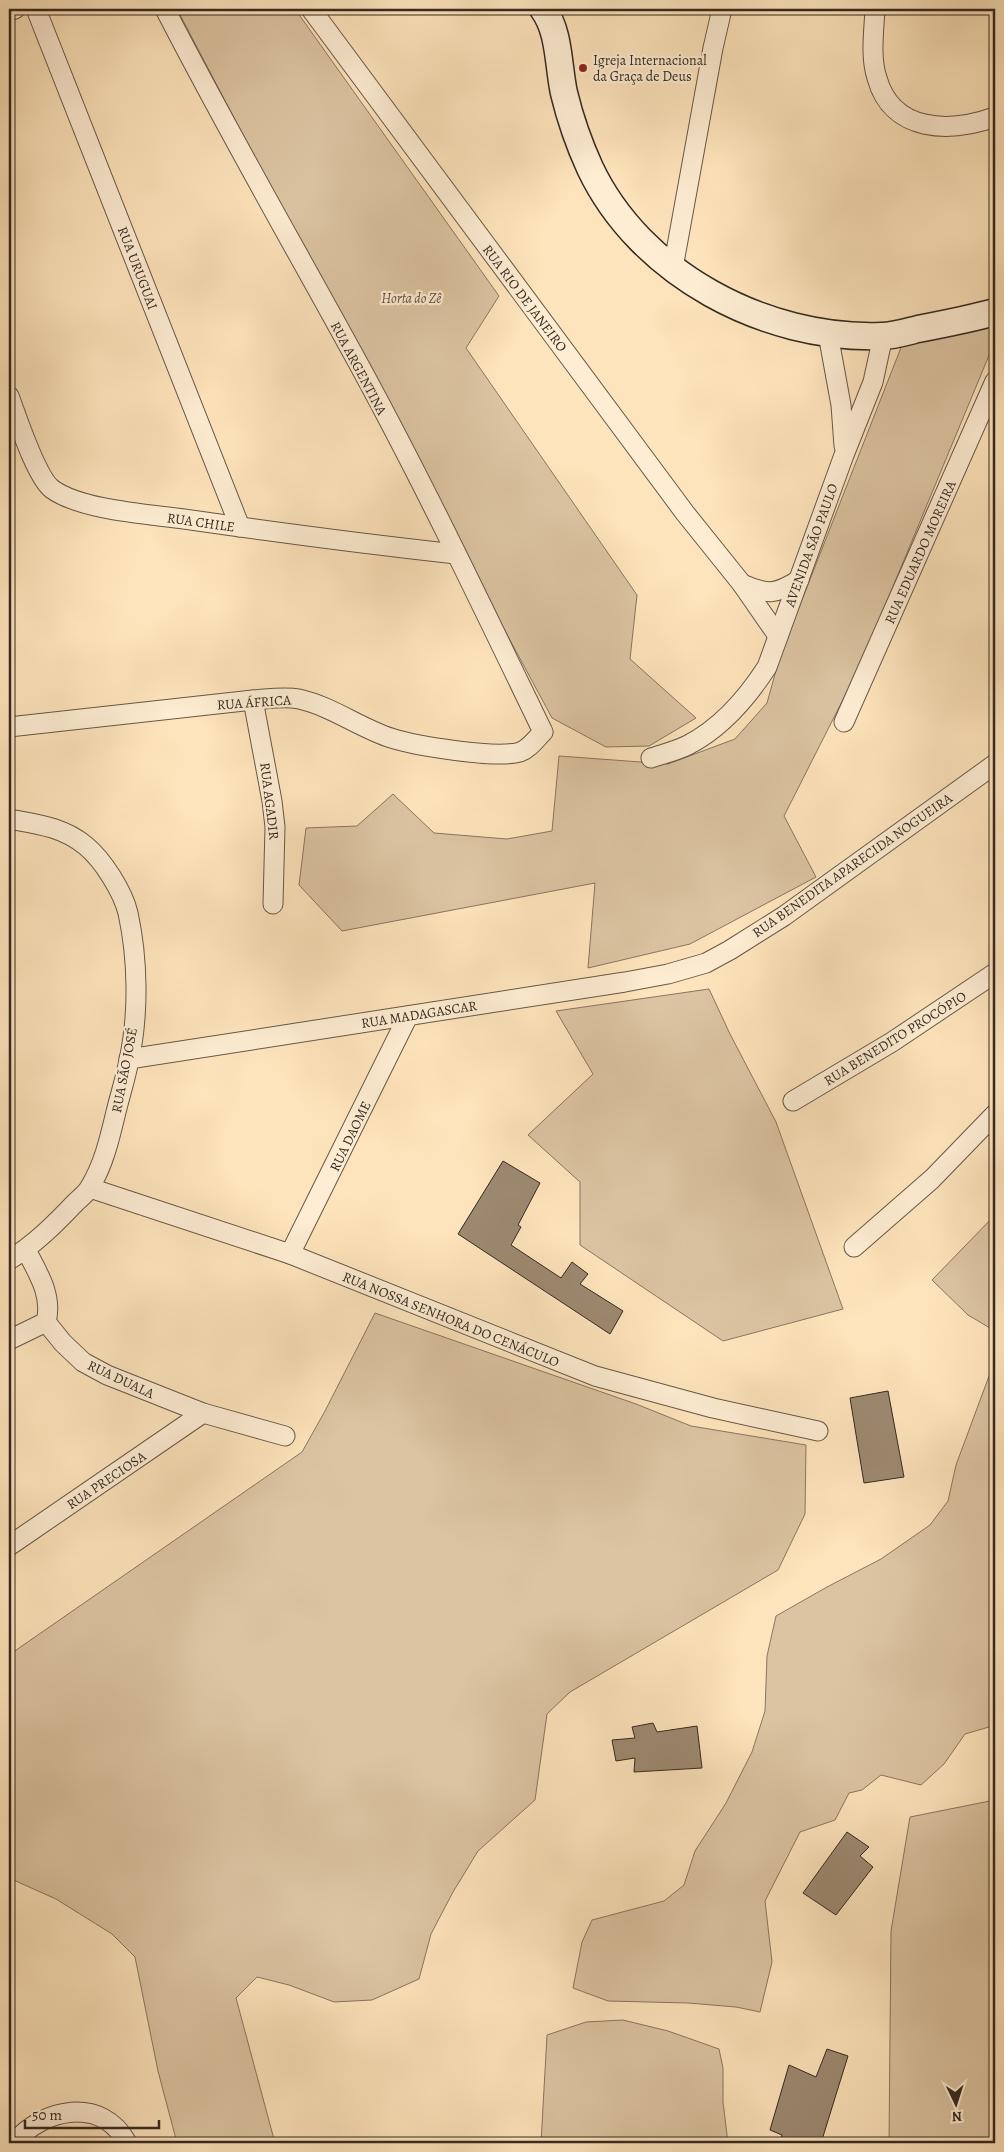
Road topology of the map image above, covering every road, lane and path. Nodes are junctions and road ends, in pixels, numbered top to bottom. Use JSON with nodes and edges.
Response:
{"nodes":[{"id":1,"x":15,"y":9,"type":"edge"},
{"id":2,"x":36,"y":9,"type":"edge"},
{"id":3,"x":165,"y":9,"type":"edge"},
{"id":4,"x":311,"y":9,"type":"edge"},
{"id":5,"x":722,"y":9,"type":"edge"},
{"id":6,"x":875,"y":9,"type":"edge"},
{"id":7,"x":547,"y":10,"type":"edge"},
{"id":8,"x":9,"y":11,"type":"edge"},
{"id":9,"x":995,"y":117,"type":"edge"},
{"id":10,"x":673,"y":268,"type":"junction"},
{"id":11,"x":995,"y":312,"type":"edge"},
{"id":12,"x":828,"y":334,"type":"junction"},
{"id":13,"x":883,"y":336,"type":"junction"},
{"id":14,"x":995,"y":381,"type":"edge"},
{"id":15,"x":9,"y":396,"type":"edge"},
{"id":16,"x":844,"y":455,"type":"junction"},
{"id":17,"x":240,"y":527,"type":"junction"},
{"id":18,"x":456,"y":554,"type":"junction"},
{"id":19,"x":799,"y":580,"type":"junction"},
{"id":20,"x":742,"y":584,"type":"junction"},
{"id":21,"x":778,"y":636,"type":"junction"},
{"id":22,"x":253,"y":700,"type":"junction"},
{"id":23,"x":844,"y":722,"type":"dead end"},
{"id":24,"x":9,"y":727,"type":"edge"},
{"id":25,"x":543,"y":732,"type":"joint"},
{"id":26,"x":651,"y":758,"type":"dead end"},
{"id":27,"x":995,"y":764,"type":"edge"},
{"id":28,"x":9,"y":820,"type":"edge"},
{"id":29,"x":274,"y":904,"type":"dead end"},
{"id":30,"x":706,"y":963,"type":"joint"},
{"id":31,"x":995,"y":973,"type":"edge"},
{"id":32,"x":408,"y":1016,"type":"junction"},
{"id":33,"x":130,"y":1059,"type":"junction"},
{"id":34,"x":794,"y":1101,"type":"dead end"},
{"id":35,"x":995,"y":1114,"type":"edge"},
{"id":36,"x":90,"y":1188,"type":"junction"},
{"id":37,"x":854,"y":1247,"type":"dead end"},
{"id":38,"x":26,"y":1250,"type":"junction"},
{"id":39,"x":290,"y":1254,"type":"junction"},
{"id":40,"x":9,"y":1260,"type":"edge"},
{"id":41,"x":46,"y":1322,"type":"junction"},
{"id":42,"x":9,"y":1339,"type":"edge"},
{"id":43,"x":203,"y":1413,"type":"junction"},
{"id":44,"x":818,"y":1431,"type":"dead end"},
{"id":45,"x":284,"y":1436,"type":"dead end"},
{"id":46,"x":9,"y":1546,"type":"edge"},
{"id":47,"x":14,"y":2143,"type":"edge"},
{"id":48,"x":127,"y":2143,"type":"edge"}],
"edges":[{"from":1,"to":8,"type":"street"},
{"from":2,"to":17,"type":"street","name":"RUA URUGUAI"},
{"from":3,"to":18,"type":"street","name":"RUA ARGENTINA"},
{"from":4,"to":20,"type":"street","name":"RUA RIO DE JANEIRO"},
{"from":5,"to":10,"type":"street"},
{"from":6,"to":9,"type":"street"},
{"from":7,"to":10,"type":"main road"},
{"from":10,"to":12,"type":"main road"},
{"from":11,"to":13,"type":"main road"},
{"from":12,"to":13,"type":"main road"},
{"from":12,"to":16,"type":"street","name":"AVENIDA SÃO PAULO"},
{"from":13,"to":16,"type":"street","name":"AVENIDA SÃO PAULO"},
{"from":14,"to":23,"type":"street","name":"RUA EDUARDO MOREIRA"},
{"from":15,"to":17,"type":"street","name":"RUA CHILE"},
{"from":16,"to":19,"type":"street","name":"AVENIDA SÃO PAULO"},
{"from":17,"to":18,"type":"street","name":"RUA CHILE"},
{"from":18,"to":25,"type":"street","name":"RUA ARGENTINA"},
{"from":19,"to":20,"type":"street"},
{"from":19,"to":21,"type":"street","name":"AVENIDA SÃO PAULO"},
{"from":20,"to":21,"type":"street","name":"RUA RIO DE JANEIRO"},
{"from":21,"to":26,"type":"street"},
{"from":22,"to":24,"type":"street","name":"RUA ÁFRICA"},
{"from":22,"to":25,"type":"street","name":"RUA ÁFRICA"},
{"from":22,"to":29,"type":"street","name":"RUA AGADIR"},
{"from":27,"to":30,"type":"street","name":"RUA BENEDITA APARECIDA NOGUEIRA"},
{"from":28,"to":33,"type":"street","name":"RUA SÃO JOSÉ"},
{"from":30,"to":32,"type":"street","name":"RUA MADAGASCAR"},
{"from":31,"to":34,"type":"street","name":"RUA BENEDITO PROCÓPIO"},
{"from":32,"to":33,"type":"street","name":"RUA MADAGASCAR"},
{"from":32,"to":39,"type":"street","name":"RUA DAOME"},
{"from":33,"to":36,"type":"street","name":"RUA SÃO JOSÉ"},
{"from":35,"to":37,"type":"street"},
{"from":36,"to":38,"type":"street","name":"RUA SÃO JOSÉ"},
{"from":36,"to":39,"type":"street","name":"RUA NOSSA SENHORA DO CENÁCULO"},
{"from":38,"to":40,"type":"street","name":"RUA SÃO JOSÉ"},
{"from":38,"to":41,"type":"street"},
{"from":39,"to":44,"type":"street","name":"RUA NOSSA SENHORA DO CENÁCULO"},
{"from":41,"to":42,"type":"street"},
{"from":41,"to":43,"type":"street","name":"RUA DUALA"},
{"from":43,"to":45,"type":"street","name":"RUA DUALA"},
{"from":43,"to":46,"type":"street","name":"RUA PRECIOSA"},
{"from":47,"to":48,"type":"street"}]}
